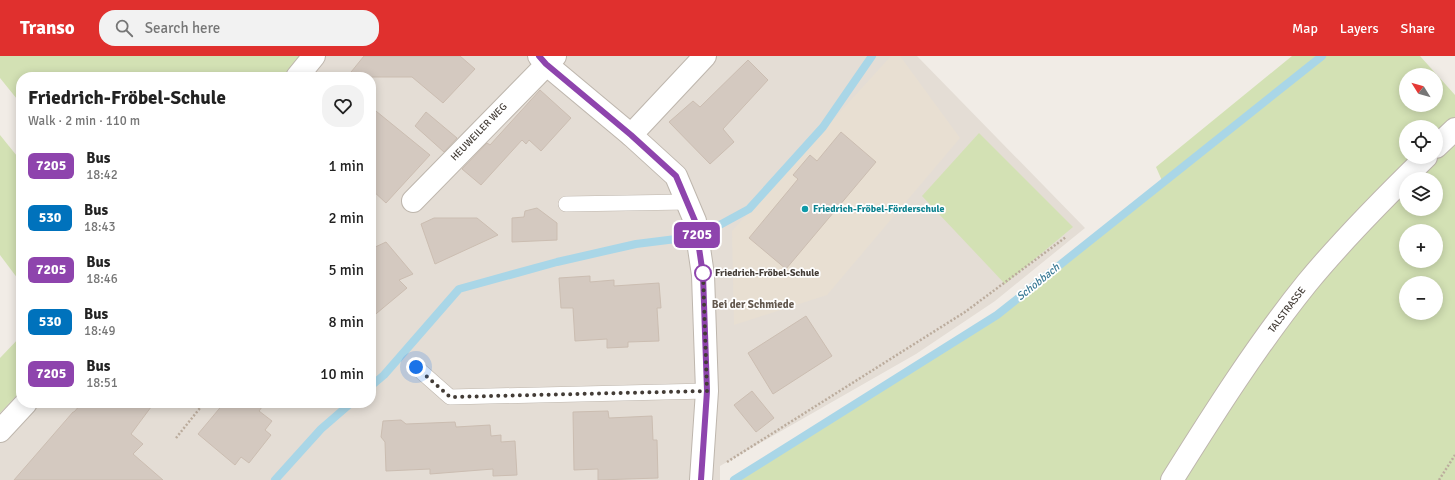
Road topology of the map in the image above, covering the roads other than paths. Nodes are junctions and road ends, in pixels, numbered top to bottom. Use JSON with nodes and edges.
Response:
{"nodes":[{"id":1,"x":314,"y":56,"type":"edge"},
{"id":2,"x":705,"y":56,"type":"edge"},
{"id":3,"x":547,"y":59,"type":"edge"},
{"id":4,"x":301,"y":72,"type":"edge"},
{"id":5,"x":1455,"y":128,"type":"edge"},
{"id":6,"x":631,"y":135,"type":"junction"},
{"id":7,"x":1443,"y":140,"type":"edge"},
{"id":8,"x":1419,"y":164,"type":"edge"},
{"id":9,"x":413,"y":201,"type":"dead end"},
{"id":10,"x":687,"y":202,"type":"junction"},
{"id":11,"x":566,"y":204,"type":"dead end"},
{"id":12,"x":416,"y":367,"type":"dead end"},
{"id":13,"x":707,"y":391,"type":"junction"},
{"id":14,"x":21,"y":408,"type":"edge"},
{"id":15,"x":0,"y":431,"type":"edge"},
{"id":16,"x":701,"y":479,"type":"edge"},
{"id":17,"x":1172,"y":480,"type":"edge"}],
"edges":[{"from":1,"to":4,"type":"street"},
{"from":2,"to":6,"type":"street"},
{"from":3,"to":6,"type":"street","name":"HEUWEILER WEG"},
{"from":3,"to":9,"type":"street","name":"HEUWEILER WEG"},
{"from":5,"to":7,"type":"street"},
{"from":6,"to":10,"type":"street","name":"HEUWEILER WEG"},
{"from":8,"to":17,"type":"street","name":"TALSTRASSE"},
{"from":10,"to":11,"type":"lane"},
{"from":10,"to":13,"type":"street","name":"HEUWEILER WEG"},
{"from":12,"to":13,"type":"lane"},
{"from":13,"to":16,"type":"street","name":"HEUWEILER WEG"},
{"from":14,"to":15,"type":"street"}]}
